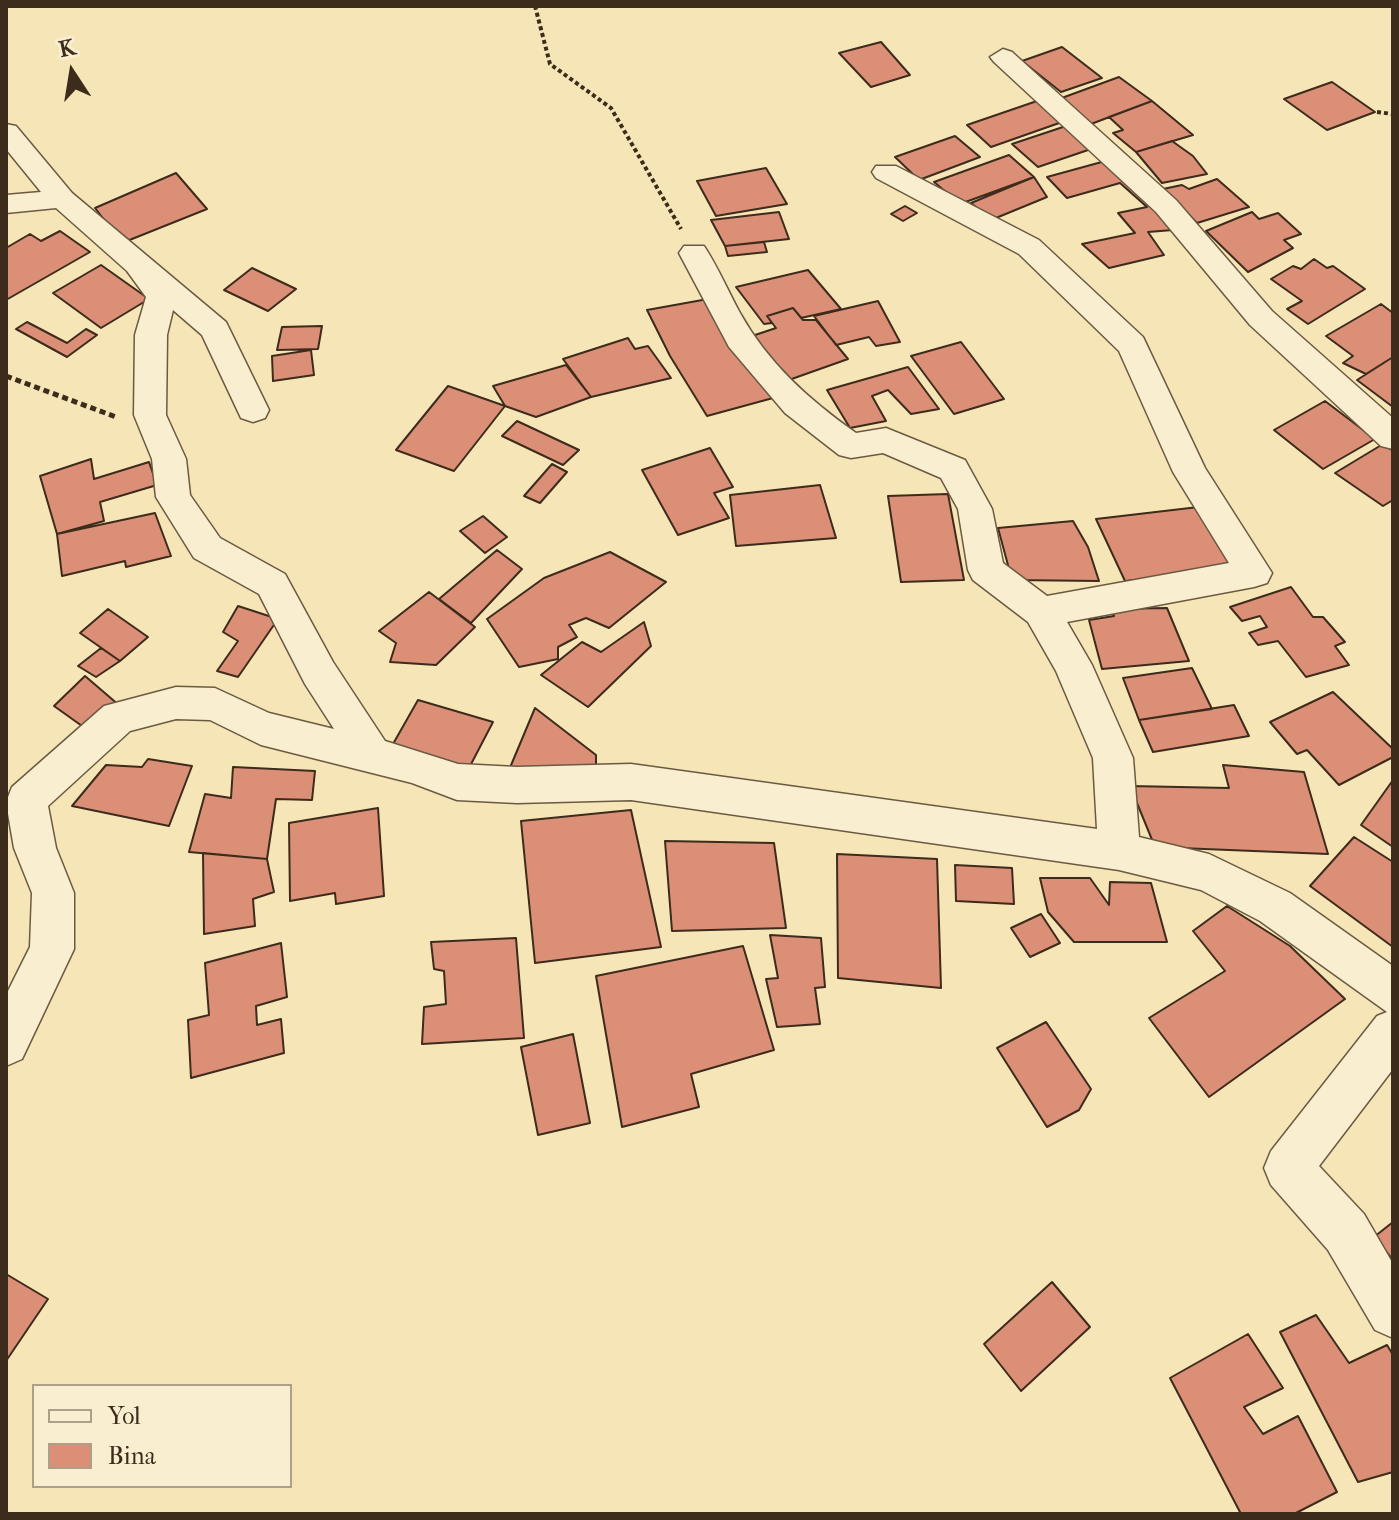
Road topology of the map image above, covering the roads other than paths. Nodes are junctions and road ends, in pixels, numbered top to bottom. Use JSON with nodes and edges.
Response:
{"nodes":[{"id":1,"x":1003,"y":57,"type":"dead end"},
{"id":2,"x":6,"y":132,"type":"edge"},
{"id":3,"x":886,"y":172,"type":"dead end"},
{"id":4,"x":62,"y":199,"type":"junction"},
{"id":5,"x":6,"y":204,"type":"edge"},
{"id":6,"x":694,"y":253,"type":"road end"},
{"id":7,"x":138,"y":264,"type":"junction"},
{"id":8,"x":253,"y":410,"type":"dead end"},
{"id":9,"x":1393,"y":437,"type":"edge"},
{"id":10,"x":1041,"y":612,"type":"junction"},
{"id":11,"x":372,"y":755,"type":"junction"},
{"id":12,"x":1119,"y":851,"type":"junction"},
{"id":13,"x":1393,"y":993,"type":"edge"},
{"id":14,"x":1393,"y":1032,"type":"edge"},
{"id":15,"x":6,"y":1043,"type":"edge"},
{"id":16,"x":1393,"y":1312,"type":"edge"}],
"edges":[{"from":1,"to":9,"type":"street"},
{"from":2,"to":4,"type":"street"},
{"from":3,"to":10,"type":"street"},
{"from":4,"to":5,"type":"street"},
{"from":4,"to":7,"type":"street"},
{"from":6,"to":10,"type":"street"},
{"from":7,"to":8,"type":"street"},
{"from":7,"to":11,"type":"street"},
{"from":10,"to":12,"type":"street"},
{"from":11,"to":12,"type":"street"},
{"from":11,"to":15,"type":"street"},
{"from":12,"to":13,"type":"street"},
{"from":14,"to":16,"type":"street"}]}
